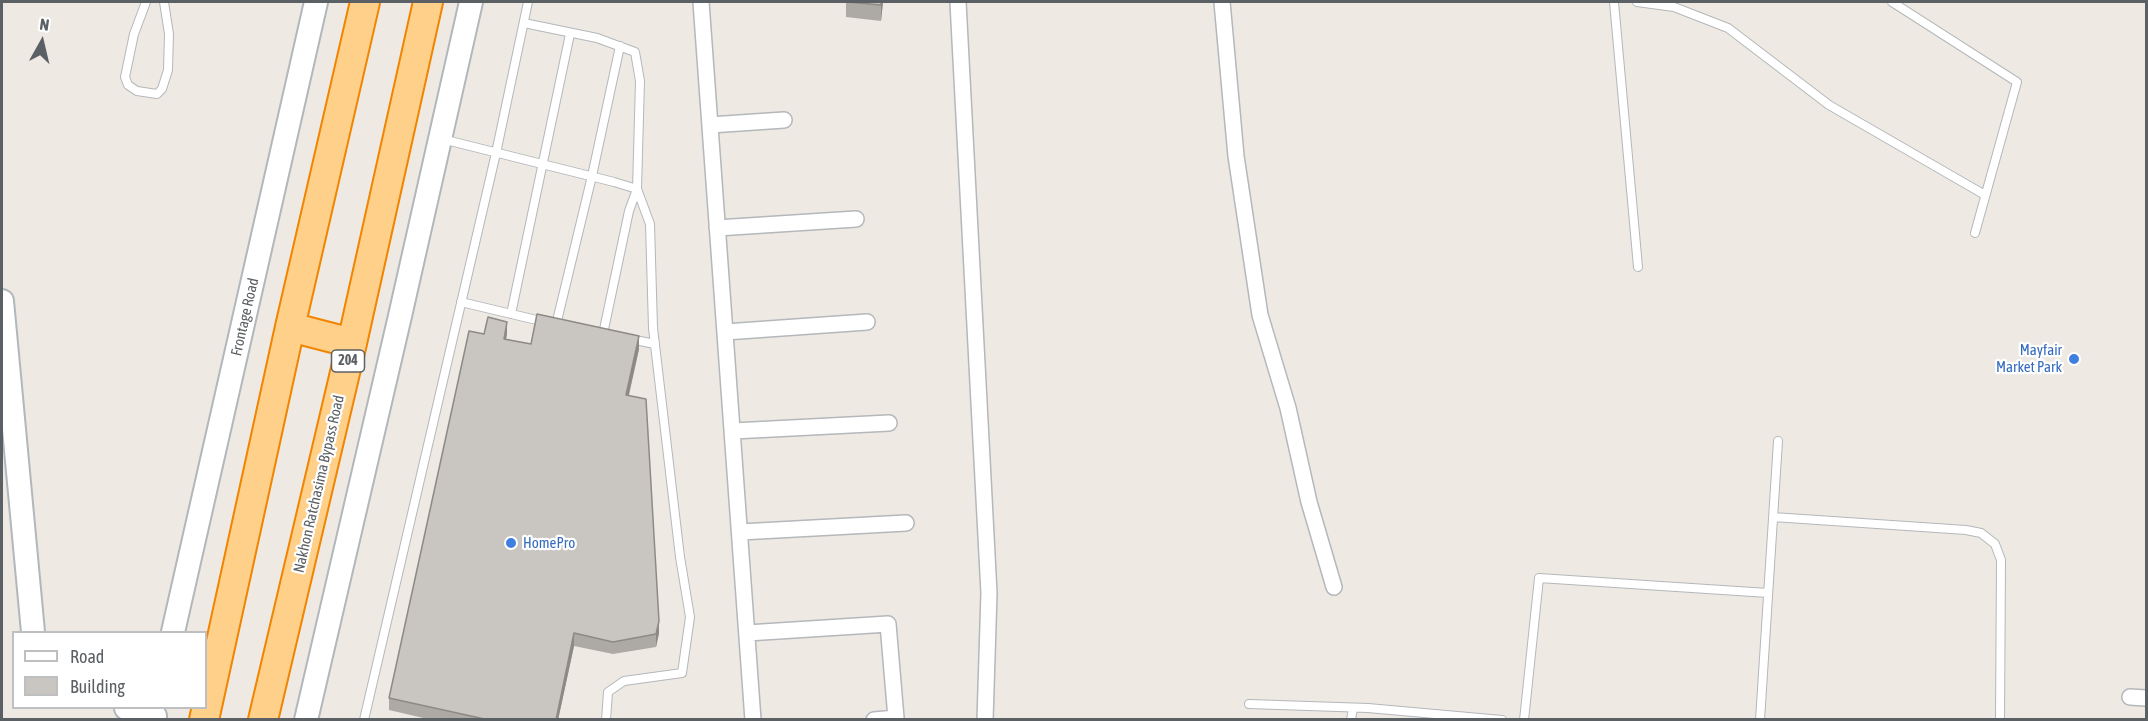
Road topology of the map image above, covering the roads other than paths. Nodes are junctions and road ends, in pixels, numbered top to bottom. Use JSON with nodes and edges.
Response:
{"nodes":[{"id":1,"x":146,"y":2,"type":"edge"},
{"id":2,"x":164,"y":2,"type":"edge"},
{"id":3,"x":316,"y":2,"type":"edge"},
{"id":4,"x":354,"y":2,"type":"edge"},
{"id":5,"x":365,"y":2,"type":"edge"},
{"id":6,"x":428,"y":2,"type":"edge"},
{"id":7,"x":471,"y":2,"type":"edge"},
{"id":8,"x":528,"y":2,"type":"edge"},
{"id":9,"x":701,"y":2,"type":"edge"},
{"id":10,"x":957,"y":2,"type":"edge"},
{"id":11,"x":1222,"y":2,"type":"edge"},
{"id":12,"x":1614,"y":2,"type":"edge"},
{"id":13,"x":1637,"y":2,"type":"edge"},
{"id":14,"x":1892,"y":2,"type":"edge"},
{"id":15,"x":524,"y":23,"type":"junction"},
{"id":16,"x":570,"y":34,"type":"junction"},
{"id":17,"x":620,"y":46,"type":"junction"},
{"id":18,"x":346,"y":80,"type":"junction"},
{"id":19,"x":784,"y":120,"type":"dead end"},
{"id":20,"x":710,"y":125,"type":"junction"},
{"id":21,"x":440,"y":139,"type":"junction"},
{"id":22,"x":496,"y":153,"type":"junction"},
{"id":23,"x":543,"y":164,"type":"junction"},
{"id":24,"x":592,"y":176,"type":"junction"},
{"id":25,"x":637,"y":189,"type":"junction"},
{"id":26,"x":1985,"y":195,"type":"junction"},
{"id":27,"x":856,"y":219,"type":"dead end"},
{"id":28,"x":717,"y":228,"type":"junction"},
{"id":29,"x":1975,"y":233,"type":"dead end"},
{"id":30,"x":1638,"y":267,"type":"dead end"},
{"id":31,"x":2,"y":301,"type":"edge"},
{"id":32,"x":461,"y":302,"type":"junction"},
{"id":33,"x":511,"y":314,"type":"junction"},
{"id":34,"x":867,"y":322,"type":"dead end"},
{"id":35,"x":556,"y":325,"type":"junction"},
{"id":36,"x":290,"y":327,"type":"junction"},
{"id":37,"x":568,"y":327,"type":"edge"},
{"id":38,"x":591,"y":331,"type":"edge"},
{"id":39,"x":725,"y":332,"type":"junction"},
{"id":40,"x":603,"y":334,"type":"junction"},
{"id":41,"x":613,"y":336,"type":"edge"},
{"id":42,"x":624,"y":338,"type":"edge"},
{"id":43,"x":352,"y":344,"type":"junction"},
{"id":44,"x":655,"y":344,"type":"junction"},
{"id":45,"x":889,"y":423,"type":"dead end"},
{"id":46,"x":733,"y":431,"type":"junction"},
{"id":47,"x":1778,"y":441,"type":"dead end"},
{"id":48,"x":1773,"y":517,"type":"junction"},
{"id":49,"x":906,"y":523,"type":"dead end"},
{"id":50,"x":740,"y":532,"type":"junction"},
{"id":51,"x":1334,"y":587,"type":"dead end"},
{"id":52,"x":1768,"y":593,"type":"junction"},
{"id":53,"x":285,"y":626,"type":"junction"},
{"id":54,"x":33,"y":631,"type":"edge"},
{"id":55,"x":174,"y":631,"type":"edge"},
{"id":56,"x":747,"y":633,"type":"junction"},
{"id":57,"x":2130,"y":697,"type":"dead end"},
{"id":58,"x":2146,"y":698,"type":"edge"},
{"id":59,"x":1249,"y":704,"type":"dead end"},
{"id":60,"x":207,"y":706,"type":"edge"},
{"id":61,"x":1353,"y":708,"type":"junction"},
{"id":62,"x":131,"y":709,"type":"edge"},
{"id":63,"x":155,"y":714,"type":"edge"},
{"id":64,"x":263,"y":720,"type":"edge"},
{"id":65,"x":284,"y":720,"type":"edge"},
{"id":66,"x":306,"y":720,"type":"edge"},
{"id":67,"x":364,"y":720,"type":"edge"},
{"id":68,"x":606,"y":720,"type":"edge"},
{"id":69,"x":753,"y":720,"type":"edge"},
{"id":70,"x":873,"y":720,"type":"edge"},
{"id":71,"x":985,"y":720,"type":"edge"},
{"id":72,"x":1351,"y":720,"type":"edge"},
{"id":73,"x":1502,"y":720,"type":"edge"},
{"id":74,"x":1524,"y":720,"type":"edge"},
{"id":75,"x":1760,"y":720,"type":"edge"},
{"id":76,"x":2000,"y":720,"type":"edge"}],
"edges":[{"from":1,"to":2,"type":"lane"},
{"from":3,"to":55,"type":"main road","name":"Frontage Road"},
{"from":4,"to":18,"type":"main road"},
{"from":5,"to":18,"type":"highway"},
{"from":6,"to":43,"type":"highway","name":"Nakhon Ratchasima Bypass Road","number":"204"},
{"from":7,"to":21,"type":"main road"},
{"from":8,"to":15,"type":"lane"},
{"from":9,"to":20,"type":"street"},
{"from":10,"to":71,"type":"street"},
{"from":11,"to":51,"type":"street"},
{"from":12,"to":30,"type":"lane"},
{"from":13,"to":26,"type":"lane"},
{"from":14,"to":26,"type":"lane"},
{"from":15,"to":16,"type":"lane"},
{"from":15,"to":22,"type":"lane"},
{"from":16,"to":17,"type":"lane"},
{"from":16,"to":23,"type":"lane"},
{"from":17,"to":24,"type":"lane"},
{"from":17,"to":25,"type":"lane"},
{"from":18,"to":36,"type":"highway"},
{"from":19,"to":20,"type":"street"},
{"from":20,"to":28,"type":"street"},
{"from":21,"to":22,"type":"lane"},
{"from":21,"to":66,"type":"main road"},
{"from":22,"to":23,"type":"lane"},
{"from":22,"to":32,"type":"lane"},
{"from":23,"to":24,"type":"lane"},
{"from":23,"to":33,"type":"lane"},
{"from":24,"to":25,"type":"lane"},
{"from":24,"to":35,"type":"lane"},
{"from":25,"to":40,"type":"lane"},
{"from":25,"to":44,"type":"lane"},
{"from":26,"to":29,"type":"lane"},
{"from":27,"to":28,"type":"street"},
{"from":28,"to":39,"type":"street"},
{"from":31,"to":54,"type":"main road"},
{"from":32,"to":33,"type":"lane"},
{"from":32,"to":67,"type":"lane"},
{"from":33,"to":35,"type":"lane"},
{"from":34,"to":39,"type":"street"},
{"from":35,"to":37,"type":"lane"},
{"from":36,"to":43,"type":"highway"},
{"from":36,"to":60,"type":"highway"},
{"from":38,"to":40,"type":"lane"},
{"from":39,"to":46,"type":"street"},
{"from":40,"to":41,"type":"lane"},
{"from":42,"to":44,"type":"lane"},
{"from":43,"to":53,"type":"highway","name":"Nakhon Ratchasima Bypass Road","number":"204"},
{"from":44,"to":68,"type":"lane"},
{"from":45,"to":46,"type":"street"},
{"from":46,"to":50,"type":"street"},
{"from":47,"to":48,"type":"lane"},
{"from":48,"to":52,"type":"lane"},
{"from":48,"to":76,"type":"lane"},
{"from":49,"to":50,"type":"street"},
{"from":50,"to":56,"type":"street"},
{"from":52,"to":74,"type":"lane"},
{"from":52,"to":75,"type":"lane"},
{"from":53,"to":64,"type":"highway","name":"Nakhon Ratchasima Bypass Road","number":"204"},
{"from":53,"to":65,"type":"highway"},
{"from":56,"to":69,"type":"street"},
{"from":56,"to":70,"type":"street"},
{"from":57,"to":58,"type":"street"},
{"from":59,"to":61,"type":"lane"},
{"from":61,"to":72,"type":"lane"},
{"from":61,"to":73,"type":"lane"},
{"from":62,"to":63,"type":"main road"}]}
